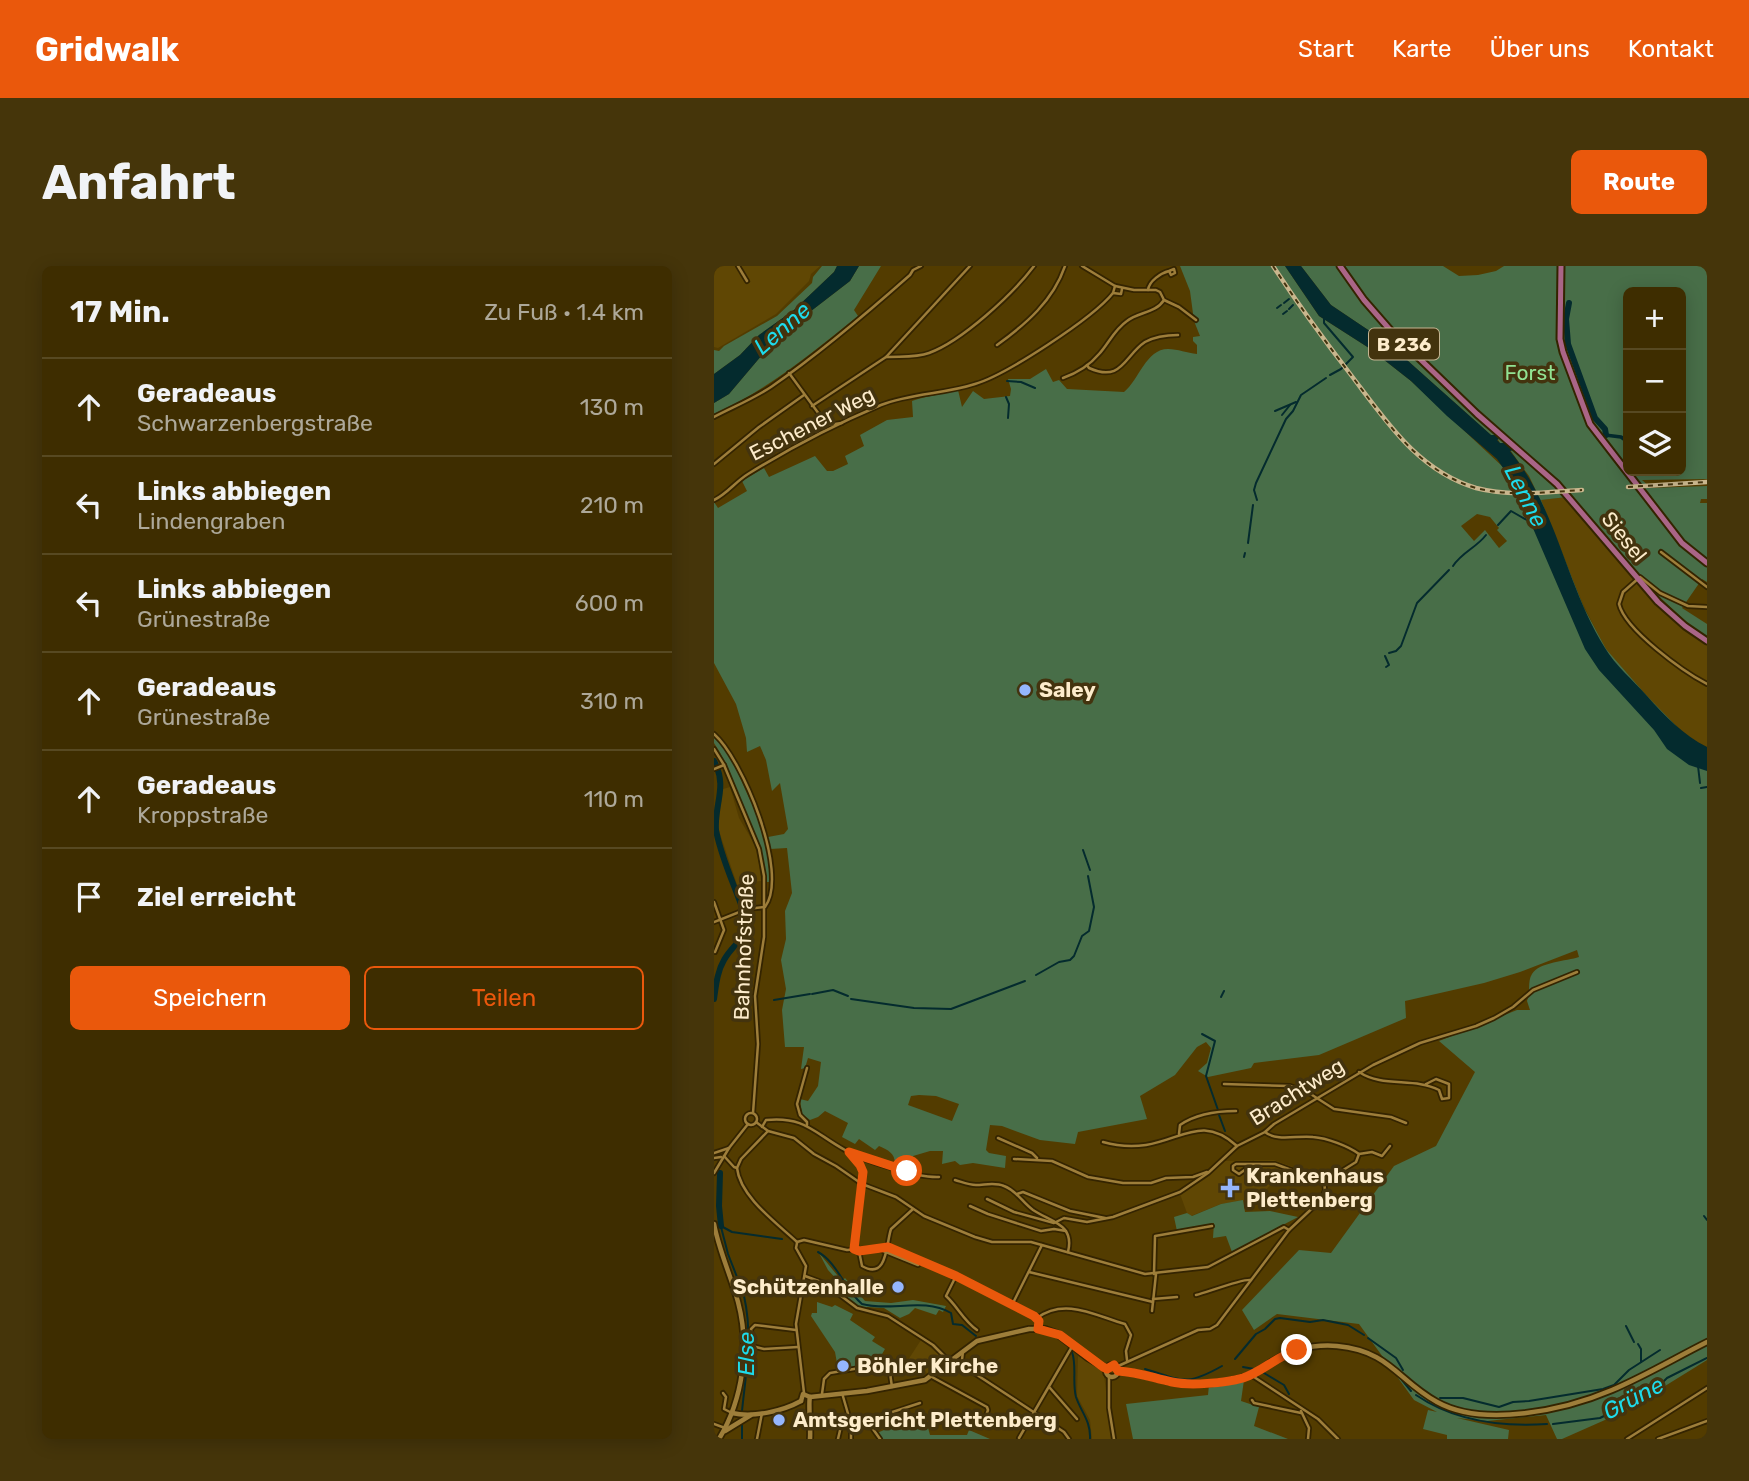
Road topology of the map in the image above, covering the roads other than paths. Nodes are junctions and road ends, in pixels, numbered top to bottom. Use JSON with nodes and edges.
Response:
{"nodes":[{"id":1,"x":738,"y":266,"type":"edge"},
{"id":2,"x":921,"y":266,"type":"edge"},
{"id":3,"x":970,"y":266,"type":"edge"},
{"id":4,"x":1034,"y":266,"type":"edge"},
{"id":5,"x":1065,"y":266,"type":"edge"},
{"id":6,"x":1082,"y":266,"type":"edge"},
{"id":7,"x":1093,"y":266,"type":"edge"},
{"id":8,"x":1340,"y":266,"type":"edge"},
{"id":9,"x":1561,"y":266,"type":"edge"},
{"id":10,"x":913,"y":268,"type":"edge"},
{"id":11,"x":1086,"y":270,"type":"junction"},
{"id":12,"x":1169,"y":271,"type":"dead end"},
{"id":13,"x":747,"y":281,"type":"dead end"},
{"id":14,"x":1115,"y":286,"type":"junction"},
{"id":15,"x":1122,"y":289,"type":"junction"},
{"id":16,"x":1148,"y":290,"type":"junction"},
{"id":17,"x":1114,"y":293,"type":"junction"},
{"id":18,"x":1164,"y":300,"type":"junction"},
{"id":19,"x":1196,"y":320,"type":"dead end"},
{"id":20,"x":1178,"y":335,"type":"dead end"},
{"id":21,"x":997,"y":345,"type":"dead end"},
{"id":22,"x":886,"y":357,"type":"junction"},
{"id":23,"x":1087,"y":365,"type":"junction"},
{"id":24,"x":789,"y":373,"type":"junction"},
{"id":25,"x":1063,"y":378,"type":"dead end"},
{"id":26,"x":804,"y":395,"type":"junction"},
{"id":27,"x":812,"y":406,"type":"junction"},
{"id":28,"x":714,"y":418,"type":"edge"},
{"id":29,"x":846,"y":423,"type":"junction"},
{"id":30,"x":714,"y":464,"type":"edge"},
{"id":31,"x":714,"y":500,"type":"edge"},
{"id":32,"x":1661,"y":552,"type":"dead end"},
{"id":33,"x":1707,"y":563,"type":"edge"},
{"id":34,"x":1637,"y":579,"type":"junction"},
{"id":35,"x":1707,"y":587,"type":"edge"},
{"id":36,"x":1707,"y":607,"type":"edge"},
{"id":37,"x":1707,"y":641,"type":"edge"},
{"id":38,"x":1707,"y":684,"type":"edge"},
{"id":39,"x":714,"y":734,"type":"edge"},
{"id":40,"x":714,"y":749,"type":"edge"},
{"id":41,"x":722,"y":766,"type":"junction"},
{"id":42,"x":714,"y":769,"type":"edge"},
{"id":43,"x":714,"y":902,"type":"edge"},
{"id":44,"x":765,"y":906,"type":"junction"},
{"id":45,"x":721,"y":920,"type":"junction"},
{"id":46,"x":714,"y":922,"type":"edge"},
{"id":47,"x":715,"y":951,"type":"edge"},
{"id":48,"x":1577,"y":972,"type":"dead end"},
{"id":49,"x":807,"y":1068,"type":"dead end"},
{"id":50,"x":1359,"y":1072,"type":"junction"},
{"id":51,"x":1224,"y":1084,"type":"dead end"},
{"id":52,"x":1426,"y":1084,"type":"junction"},
{"id":53,"x":1317,"y":1098,"type":"junction"},
{"id":54,"x":1236,"y":1111,"type":"dead end"},
{"id":55,"x":753,"y":1113,"type":"junction"},
{"id":56,"x":756,"y":1122,"type":"junction"},
{"id":57,"x":1406,"y":1123,"type":"dead end"},
{"id":58,"x":748,"y":1124,"type":"junction"},
{"id":59,"x":807,"y":1125,"type":"junction"},
{"id":60,"x":762,"y":1127,"type":"junction"},
{"id":61,"x":768,"y":1131,"type":"junction"},
{"id":62,"x":1265,"y":1132,"type":"junction"},
{"id":63,"x":1179,"y":1133,"type":"junction"},
{"id":64,"x":998,"y":1139,"type":"dead end"},
{"id":65,"x":1103,"y":1142,"type":"dead end"},
{"id":66,"x":1237,"y":1146,"type":"junction"},
{"id":67,"x":1390,"y":1146,"type":"dead end"},
{"id":68,"x":729,"y":1148,"type":"junction"},
{"id":69,"x":849,"y":1152,"type":"junction"},
{"id":70,"x":714,"y":1153,"type":"edge"},
{"id":71,"x":1359,"y":1154,"type":"junction"},
{"id":72,"x":724,"y":1156,"type":"junction"},
{"id":73,"x":714,"y":1158,"type":"edge"},
{"id":74,"x":1014,"y":1158,"type":"dead end"},
{"id":75,"x":1037,"y":1158,"type":"junction"},
{"id":76,"x":1253,"y":1164,"type":"junction"},
{"id":77,"x":737,"y":1168,"type":"junction"},
{"id":78,"x":714,"y":1173,"type":"edge"},
{"id":79,"x":1208,"y":1173,"type":"junction"},
{"id":80,"x":939,"y":1177,"type":"dead end"},
{"id":81,"x":955,"y":1180,"type":"dead end"},
{"id":82,"x":1324,"y":1182,"type":"junction"},
{"id":83,"x":862,"y":1184,"type":"junction"},
{"id":84,"x":1017,"y":1194,"type":"junction"},
{"id":85,"x":987,"y":1199,"type":"dead end"},
{"id":86,"x":970,"y":1206,"type":"dead end"},
{"id":87,"x":913,"y":1209,"type":"junction"},
{"id":88,"x":1106,"y":1218,"type":"junction"},
{"id":89,"x":1056,"y":1222,"type":"junction"},
{"id":90,"x":714,"y":1224,"type":"edge"},
{"id":91,"x":1212,"y":1226,"type":"dead end"},
{"id":92,"x":1289,"y":1230,"type":"junction"},
{"id":93,"x":1066,"y":1231,"type":"junction"},
{"id":94,"x":797,"y":1242,"type":"junction"},
{"id":95,"x":1042,"y":1245,"type":"junction"},
{"id":96,"x":888,"y":1247,"type":"junction"},
{"id":97,"x":877,"y":1249,"type":"junction"},
{"id":98,"x":857,"y":1250,"type":"junction"},
{"id":99,"x":887,"y":1252,"type":"junction"},
{"id":100,"x":1068,"y":1252,"type":"junction"},
{"id":101,"x":921,"y":1261,"type":"junction"},
{"id":102,"x":1029,"y":1272,"type":"junction"},
{"id":103,"x":1155,"y":1274,"type":"junction"},
{"id":104,"x":805,"y":1276,"type":"junction"},
{"id":105,"x":956,"y":1276,"type":"junction"},
{"id":106,"x":1251,"y":1280,"type":"junction"},
{"id":107,"x":1196,"y":1295,"type":"dead end"},
{"id":108,"x":1177,"y":1297,"type":"dead end"},
{"id":109,"x":1153,"y":1301,"type":"junction"},
{"id":110,"x":1012,"y":1305,"type":"junction"},
{"id":111,"x":1152,"y":1311,"type":"dead end"},
{"id":112,"x":1037,"y":1318,"type":"junction"},
{"id":113,"x":977,"y":1329,"type":"dead end"},
{"id":114,"x":1038,"y":1329,"type":"junction"},
{"id":115,"x":796,"y":1330,"type":"junction"},
{"id":116,"x":1707,"y":1342,"type":"edge"},
{"id":117,"x":1073,"y":1345,"type":"junction"},
{"id":118,"x":798,"y":1347,"type":"junction"},
{"id":119,"x":963,"y":1351,"type":"junction"},
{"id":120,"x":952,"y":1361,"type":"junction"},
{"id":121,"x":1128,"y":1361,"type":"junction"},
{"id":122,"x":889,"y":1366,"type":"junction"},
{"id":123,"x":915,"y":1367,"type":"dead end"},
{"id":124,"x":965,"y":1368,"type":"junction"},
{"id":125,"x":1107,"y":1369,"type":"junction"},
{"id":126,"x":1117,"y":1369,"type":"junction"},
{"id":127,"x":1251,"y":1375,"type":"junction"},
{"id":128,"x":1109,"y":1376,"type":"junction"},
{"id":129,"x":932,"y":1377,"type":"junction"},
{"id":130,"x":892,"y":1387,"type":"junction"},
{"id":131,"x":1050,"y":1388,"type":"junction"},
{"id":132,"x":1707,"y":1388,"type":"edge"},
{"id":133,"x":723,"y":1393,"type":"dead end"},
{"id":134,"x":804,"y":1393,"type":"junction"},
{"id":135,"x":842,"y":1393,"type":"junction"},
{"id":136,"x":822,"y":1394,"type":"junction"},
{"id":137,"x":809,"y":1399,"type":"junction"},
{"id":138,"x":1252,"y":1400,"type":"dead end"},
{"id":139,"x":802,"y":1401,"type":"junction"},
{"id":140,"x":920,"y":1403,"type":"dead end"},
{"id":141,"x":1301,"y":1410,"type":"junction"},
{"id":142,"x":732,"y":1413,"type":"junction"},
{"id":143,"x":762,"y":1413,"type":"junction"},
{"id":144,"x":1035,"y":1413,"type":"junction"},
{"id":145,"x":751,"y":1415,"type":"junction"},
{"id":146,"x":1077,"y":1419,"type":"dead end"},
{"id":147,"x":743,"y":1420,"type":"junction"},
{"id":148,"x":1707,"y":1421,"type":"edge"},
{"id":149,"x":868,"y":1422,"type":"junction"},
{"id":150,"x":985,"y":1422,"type":"dead end"},
{"id":151,"x":714,"y":1424,"type":"edge"},
{"id":152,"x":851,"y":1424,"type":"junction"},
{"id":153,"x":724,"y":1430,"type":"junction"},
{"id":154,"x":1019,"y":1438,"type":"edge"},
{"id":155,"x":719,"y":1439,"type":"edge"},
{"id":156,"x":757,"y":1439,"type":"edge"},
{"id":157,"x":810,"y":1439,"type":"edge"},
{"id":158,"x":838,"y":1439,"type":"edge"},
{"id":159,"x":851,"y":1439,"type":"edge"},
{"id":160,"x":880,"y":1439,"type":"edge"},
{"id":161,"x":1069,"y":1439,"type":"edge"},
{"id":162,"x":1114,"y":1439,"type":"edge"},
{"id":163,"x":1308,"y":1439,"type":"edge"},
{"id":164,"x":1338,"y":1439,"type":"edge"},
{"id":165,"x":1627,"y":1439,"type":"edge"},
{"id":166,"x":1658,"y":1439,"type":"edge"}],
"edges":[{"from":1,"to":13,"type":"street"},
{"from":2,"to":10,"type":"street"},
{"from":3,"to":22,"type":"street"},
{"from":4,"to":22,"type":"street"},
{"from":5,"to":21,"type":"street"},
{"from":6,"to":11,"type":"street"},
{"from":7,"to":11,"type":"street"},
{"from":8,"to":34,"type":"main road","name":"Siesel","number":"B 236"},
{"from":9,"to":33,"type":"main road"},
{"from":10,"to":24,"type":"street"},
{"from":11,"to":14,"type":"street"},
{"from":12,"to":16,"type":"street"},
{"from":14,"to":15,"type":"street"},
{"from":14,"to":17,"type":"street"},
{"from":15,"to":16,"type":"street"},
{"from":15,"to":17,"type":"street","name":"Eschener Weg"},
{"from":16,"to":18,"type":"street"},
{"from":17,"to":29,"type":"street","name":"Eschener Weg"},
{"from":18,"to":19,"type":"street"},
{"from":18,"to":23,"type":"street"},
{"from":20,"to":23,"type":"street"},
{"from":22,"to":27,"type":"street"},
{"from":23,"to":25,"type":"street"},
{"from":24,"to":26,"type":"street"},
{"from":24,"to":28,"type":"street"},
{"from":26,"to":27,"type":"street"},
{"from":26,"to":30,"type":"street"},
{"from":27,"to":29,"type":"street"},
{"from":29,"to":31,"type":"street","name":"Eschener Weg"},
{"from":32,"to":35,"type":"street","name":"Siesel"},
{"from":34,"to":36,"type":"street","name":"Siesel"},
{"from":34,"to":37,"type":"main road","number":"B 236"},
{"from":34,"to":38,"type":"street"},
{"from":39,"to":44,"type":"street"},
{"from":40,"to":41,"type":"street","name":"Bahnhofstraße"},
{"from":41,"to":42,"type":"street"},
{"from":41,"to":44,"type":"street","name":"Bahnhofstraße"},
{"from":43,"to":45,"type":"street"},
{"from":44,"to":45,"type":"street"},
{"from":44,"to":55,"type":"street","name":"Bahnhofstraße"},
{"from":45,"to":46,"type":"street"},
{"from":45,"to":47,"type":"street"},
{"from":48,"to":50,"type":"street","name":"Brachtweg"},
{"from":49,"to":59,"type":"street"},
{"from":50,"to":52,"type":"street"},
{"from":50,"to":53,"type":"street","name":"Brachtweg"},
{"from":51,"to":53,"type":"street"},
{"from":52,"to":52,"type":"street"},
{"from":53,"to":57,"type":"street"},
{"from":53,"to":62,"type":"street","name":"Brachtweg"},
{"from":54,"to":63,"type":"street"},
{"from":55,"to":56,"type":"street"},
{"from":55,"to":58,"type":"street"},
{"from":56,"to":58,"type":"street"},
{"from":56,"to":60,"type":"street"},
{"from":58,"to":68,"type":"street"},
{"from":59,"to":60,"type":"street"},
{"from":59,"to":69,"type":"street"},
{"from":60,"to":61,"type":"street"},
{"from":61,"to":77,"type":"street"},
{"from":61,"to":83,"type":"street"},
{"from":62,"to":66,"type":"street","name":"Brachtweg"},
{"from":62,"to":71,"type":"street"},
{"from":63,"to":65,"type":"street"},
{"from":63,"to":66,"type":"street"},
{"from":64,"to":75,"type":"street"},
{"from":66,"to":79,"type":"street","name":"Brachtweg"},
{"from":67,"to":71,"type":"street"},
{"from":68,"to":70,"type":"street"},
{"from":68,"to":72,"type":"street"},
{"from":69,"to":80,"type":"street"},
{"from":69,"to":83,"type":"street"},
{"from":71,"to":82,"type":"street"},
{"from":72,"to":73,"type":"street"},
{"from":72,"to":77,"type":"street"},
{"from":72,"to":78,"type":"street"},
{"from":74,"to":75,"type":"street"},
{"from":75,"to":79,"type":"street"},
{"from":76,"to":76,"type":"street"},
{"from":76,"to":82,"type":"street"},
{"from":77,"to":94,"type":"street"},
{"from":79,"to":88,"type":"street","name":"Brachtweg"},
{"from":81,"to":84,"type":"street"},
{"from":82,"to":92,"type":"street"},
{"from":83,"to":87,"type":"street"},
{"from":83,"to":98,"type":"street"},
{"from":84,"to":88,"type":"street"},
{"from":84,"to":89,"type":"street"},
{"from":85,"to":89,"type":"street"},
{"from":86,"to":93,"type":"street"},
{"from":87,"to":95,"type":"street"},
{"from":87,"to":96,"type":"street"},
{"from":88,"to":89,"type":"street","name":"Brachtweg"},
{"from":89,"to":93,"type":"street"},
{"from":90,"to":142,"type":"street"},
{"from":91,"to":103,"type":"street"},
{"from":92,"to":103,"type":"street"},
{"from":92,"to":106,"type":"street"},
{"from":93,"to":100,"type":"street"},
{"from":94,"to":98,"type":"street"},
{"from":94,"to":104,"type":"street"},
{"from":95,"to":100,"type":"street"},
{"from":95,"to":102,"type":"street"},
{"from":96,"to":97,"type":"street"},
{"from":96,"to":99,"type":"street"},
{"from":96,"to":101,"type":"street"},
{"from":97,"to":98,"type":"street"},
{"from":97,"to":99,"type":"street"},
{"from":98,"to":99,"type":"street"},
{"from":99,"to":101,"type":"street"},
{"from":100,"to":103,"type":"street"},
{"from":101,"to":105,"type":"street"},
{"from":102,"to":109,"type":"street"},
{"from":102,"to":110,"type":"street"},
{"from":103,"to":109,"type":"street"},
{"from":104,"to":115,"type":"street"},
{"from":104,"to":120,"type":"street"},
{"from":105,"to":110,"type":"street"},
{"from":105,"to":113,"type":"street"},
{"from":106,"to":107,"type":"street"},
{"from":106,"to":121,"type":"street"},
{"from":108,"to":109,"type":"street"},
{"from":109,"to":111,"type":"street"},
{"from":110,"to":112,"type":"street"},
{"from":112,"to":114,"type":"street"},
{"from":112,"to":121,"type":"street"},
{"from":114,"to":117,"type":"street"},
{"from":114,"to":119,"type":"street"},
{"from":115,"to":118,"type":"street"},
{"from":115,"to":118,"type":"street"},
{"from":116,"to":127,"type":"street"},
{"from":117,"to":125,"type":"street"},
{"from":117,"to":131,"type":"street"},
{"from":118,"to":134,"type":"street"},
{"from":119,"to":120,"type":"street"},
{"from":119,"to":124,"type":"street"},
{"from":120,"to":124,"type":"street"},
{"from":120,"to":129,"type":"street"},
{"from":121,"to":126,"type":"street"},
{"from":122,"to":123,"type":"street"},
{"from":122,"to":130,"type":"street"},
{"from":122,"to":136,"type":"street"},
{"from":124,"to":144,"type":"street"},
{"from":125,"to":126,"type":"street"},
{"from":125,"to":128,"type":"street"},
{"from":126,"to":127,"type":"street"},
{"from":126,"to":128,"type":"street"},
{"from":127,"to":141,"type":"street"},
{"from":128,"to":162,"type":"street"},
{"from":129,"to":130,"type":"street"},
{"from":129,"to":150,"type":"street"},
{"from":130,"to":135,"type":"street"},
{"from":131,"to":144,"type":"street"},
{"from":131,"to":146,"type":"street"},
{"from":132,"to":165,"type":"street"},
{"from":133,"to":142,"type":"street"},
{"from":134,"to":137,"type":"street"},
{"from":134,"to":139,"type":"street"},
{"from":135,"to":136,"type":"street"},
{"from":135,"to":152,"type":"street"},
{"from":136,"to":137,"type":"street"},
{"from":137,"to":139,"type":"street"},
{"from":137,"to":157,"type":"street"},
{"from":138,"to":141,"type":"street"},
{"from":139,"to":143,"type":"street"},
{"from":140,"to":149,"type":"street"},
{"from":141,"to":163,"type":"street"},
{"from":141,"to":164,"type":"street"},
{"from":142,"to":145,"type":"street"},
{"from":142,"to":147,"type":"street"},
{"from":142,"to":153,"type":"street"},
{"from":143,"to":145,"type":"street"},
{"from":143,"to":156,"type":"street"},
{"from":144,"to":154,"type":"street"},
{"from":144,"to":161,"type":"street"},
{"from":145,"to":147,"type":"street"},
{"from":147,"to":153,"type":"street"},
{"from":148,"to":166,"type":"street"},
{"from":149,"to":152,"type":"street"},
{"from":149,"to":160,"type":"street"},
{"from":151,"to":153,"type":"street"},
{"from":152,"to":158,"type":"street"},
{"from":152,"to":159,"type":"street"},
{"from":153,"to":155,"type":"street"}]}
